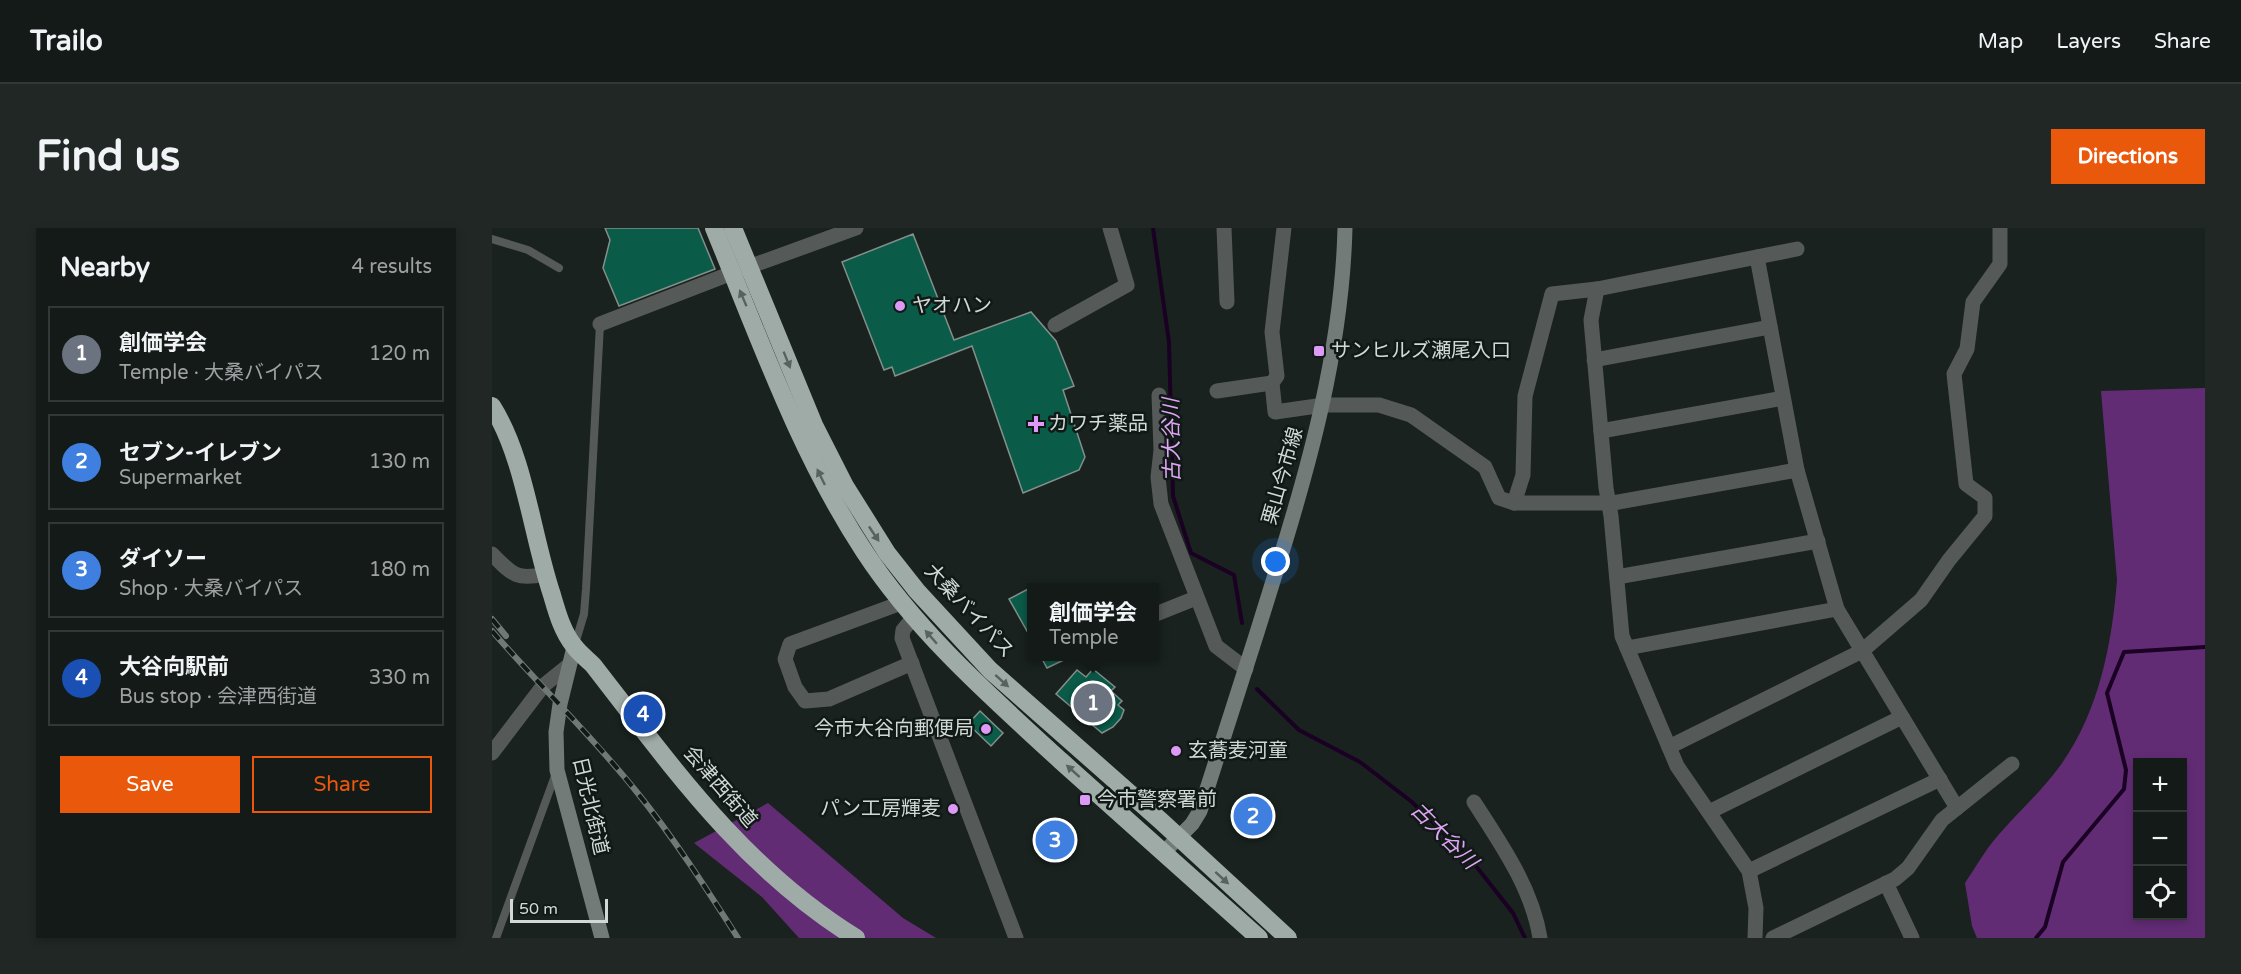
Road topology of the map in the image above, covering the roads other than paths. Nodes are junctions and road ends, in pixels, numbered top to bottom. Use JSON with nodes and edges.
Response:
{"nodes":[{"id":1,"x":714,"y":228,"type":"edge"},
{"id":2,"x":733,"y":228,"type":"edge"},
{"id":3,"x":856,"y":228,"type":"edge"},
{"id":4,"x":1110,"y":228,"type":"edge"},
{"id":5,"x":1224,"y":228,"type":"edge"},
{"id":6,"x":1284,"y":228,"type":"edge"},
{"id":7,"x":1345,"y":228,"type":"edge"},
{"id":8,"x":2000,"y":228,"type":"edge"},
{"id":9,"x":492,"y":239,"type":"edge"},
{"id":10,"x":1797,"y":249,"type":"dead end"},
{"id":11,"x":1757,"y":257,"type":"junction"},
{"id":12,"x":558,"y":268,"type":"dead end"},
{"id":13,"x":741,"y":270,"type":"junction"},
{"id":14,"x":1597,"y":289,"type":"junction"},
{"id":15,"x":1227,"y":302,"type":"dead end"},
{"id":16,"x":600,"y":324,"type":"joint"},
{"id":17,"x":1055,"y":325,"type":"dead end"},
{"id":18,"x":1770,"y":327,"type":"junction"},
{"id":19,"x":1594,"y":360,"type":"junction"},
{"id":20,"x":1272,"y":383,"type":"junction"},
{"id":21,"x":1216,"y":391,"type":"dead end"},
{"id":22,"x":1159,"y":395,"type":"dead end"},
{"id":23,"x":1784,"y":398,"type":"junction"},
{"id":24,"x":1324,"y":405,"type":"junction"},
{"id":25,"x":492,"y":406,"type":"edge"},
{"id":26,"x":1600,"y":431,"type":"junction"},
{"id":27,"x":1797,"y":470,"type":"junction"},
{"id":28,"x":1514,"y":503,"type":"junction"},
{"id":29,"x":1609,"y":503,"type":"junction"},
{"id":30,"x":1818,"y":541,"type":"junction"},
{"id":31,"x":492,"y":554,"type":"edge"},
{"id":32,"x":544,"y":574,"type":"junction"},
{"id":33,"x":1617,"y":577,"type":"junction"},
{"id":34,"x":1196,"y":598,"type":"junction"},
{"id":35,"x":902,"y":603,"type":"junction"},
{"id":36,"x":1837,"y":609,"type":"junction"},
{"id":37,"x":1159,"y":613,"type":"edge"},
{"id":38,"x":914,"y":617,"type":"junction"},
{"id":39,"x":574,"y":647,"type":"junction"},
{"id":40,"x":968,"y":647,"type":"junction"},
{"id":41,"x":1627,"y":648,"type":"junction"},
{"id":42,"x":1862,"y":651,"type":"junction"},
{"id":43,"x":954,"y":662,"type":"junction"},
{"id":44,"x":912,"y":663,"type":"junction"},
{"id":45,"x":569,"y":665,"type":"junction"},
{"id":46,"x":1246,"y":669,"type":"junction"},
{"id":47,"x":1902,"y":717,"type":"junction"},
{"id":48,"x":1669,"y":747,"type":"junction"},
{"id":49,"x":492,"y":753,"type":"edge"},
{"id":50,"x":2012,"y":764,"type":"dead end"},
{"id":51,"x":557,"y":770,"type":"junction"},
{"id":52,"x":1940,"y":779,"type":"junction"},
{"id":53,"x":1474,"y":802,"type":"dead end"},
{"id":54,"x":1957,"y":808,"type":"junction"},
{"id":55,"x":1709,"y":812,"type":"junction"},
{"id":56,"x":1179,"y":838,"type":"junction"},
{"id":57,"x":1163,"y":852,"type":"junction"},
{"id":58,"x":1749,"y":872,"type":"junction"},
{"id":59,"x":1886,"y":883,"type":"junction"},
{"id":60,"x":496,"y":938,"type":"edge"},
{"id":61,"x":602,"y":938,"type":"edge"},
{"id":62,"x":856,"y":938,"type":"edge"},
{"id":63,"x":1017,"y":938,"type":"edge"},
{"id":64,"x":1259,"y":938,"type":"edge"},
{"id":65,"x":1288,"y":938,"type":"edge"},
{"id":66,"x":1540,"y":938,"type":"edge"},
{"id":67,"x":1755,"y":938,"type":"edge"},
{"id":68,"x":1773,"y":938,"type":"edge"},
{"id":69,"x":1912,"y":938,"type":"edge"}],
"edges":[{"from":1,"to":13,"type":"highway","name":"大桑バイパス"},
{"from":2,"to":13,"type":"highway","name":"大桑バイパス"},
{"from":3,"to":13,"type":"street"},
{"from":4,"to":17,"type":"street"},
{"from":5,"to":15,"type":"street"},
{"from":6,"to":20,"type":"street"},
{"from":7,"to":24,"type":"main road","name":"栗山今市線"},
{"from":8,"to":42,"type":"street"},
{"from":9,"to":12,"type":"lane"},
{"from":10,"to":11,"type":"street"},
{"from":11,"to":14,"type":"street"},
{"from":11,"to":18,"type":"street"},
{"from":13,"to":16,"type":"street"},
{"from":35,"to":13,"type":"highway","name":"大桑バイパス","one_way":true},
{"from":13,"to":40,"type":"highway","name":"大桑バイパス","one_way":true},
{"from":14,"to":19,"type":"street"},
{"from":14,"to":28,"type":"street"},
{"from":16,"to":39,"type":"lane"},
{"from":18,"to":19,"type":"street"},
{"from":18,"to":23,"type":"street"},
{"from":19,"to":26,"type":"street"},
{"from":20,"to":21,"type":"street"},
{"from":20,"to":24,"type":"street"},
{"from":22,"to":34,"type":"street"},
{"from":23,"to":26,"type":"street"},
{"from":23,"to":27,"type":"street"},
{"from":24,"to":28,"type":"street"},
{"from":24,"to":46,"type":"main road","name":"栗山今市線"},
{"from":25,"to":32,"type":"highway","name":"会津西街道"},
{"from":26,"to":29,"type":"street"},
{"from":27,"to":29,"type":"street"},
{"from":27,"to":30,"type":"street"},
{"from":28,"to":29,"type":"street"},
{"from":29,"to":33,"type":"street"},
{"from":30,"to":33,"type":"street"},
{"from":30,"to":36,"type":"street"},
{"from":31,"to":32,"type":"street"},
{"from":32,"to":39,"type":"highway","name":"会津西街道"},
{"from":33,"to":41,"type":"street"},
{"from":34,"to":37,"type":"street"},
{"from":34,"to":46,"type":"street"},
{"from":35,"to":38,"type":"highway","name":"大桑バイパス"},
{"from":35,"to":44,"type":"street"},
{"from":36,"to":41,"type":"street"},
{"from":36,"to":42,"type":"street"},
{"from":43,"to":38,"type":"highway","name":"大桑バイパス","one_way":true},
{"from":38,"to":44,"type":"street"},
{"from":39,"to":45,"type":"main road","name":"日光北街道"},
{"from":39,"to":62,"type":"highway","name":"会津西街道"},
{"from":40,"to":43,"type":"highway"},
{"from":40,"to":56,"type":"highway","name":"大桑バイパス","one_way":true},
{"from":41,"to":48,"type":"street"},
{"from":42,"to":47,"type":"street"},
{"from":42,"to":48,"type":"street"},
{"from":57,"to":43,"type":"highway","name":"大桑バイパス","one_way":true},
{"from":44,"to":63,"type":"street"},
{"from":45,"to":49,"type":"street"},
{"from":45,"to":51,"type":"main road","name":"日光北街道"},
{"from":46,"to":56,"type":"main road","name":"栗山今市線"},
{"from":47,"to":52,"type":"street"},
{"from":47,"to":55,"type":"street"},
{"from":48,"to":55,"type":"street"},
{"from":50,"to":54,"type":"street"},
{"from":51,"to":60,"type":"lane"},
{"from":51,"to":61,"type":"main road","name":"日光北街道"},
{"from":52,"to":54,"type":"street"},
{"from":52,"to":58,"type":"street"},
{"from":53,"to":66,"type":"street"},
{"from":54,"to":59,"type":"street"},
{"from":55,"to":58,"type":"street"},
{"from":56,"to":57,"type":"main road","name":"栗山今市線"},
{"from":56,"to":65,"type":"highway","name":"大桑バイパス","one_way":true},
{"from":57,"to":64,"type":"highway","name":"大桑バイパス"},
{"from":58,"to":67,"type":"street"},
{"from":59,"to":68,"type":"street"},
{"from":59,"to":69,"type":"street"}]}
